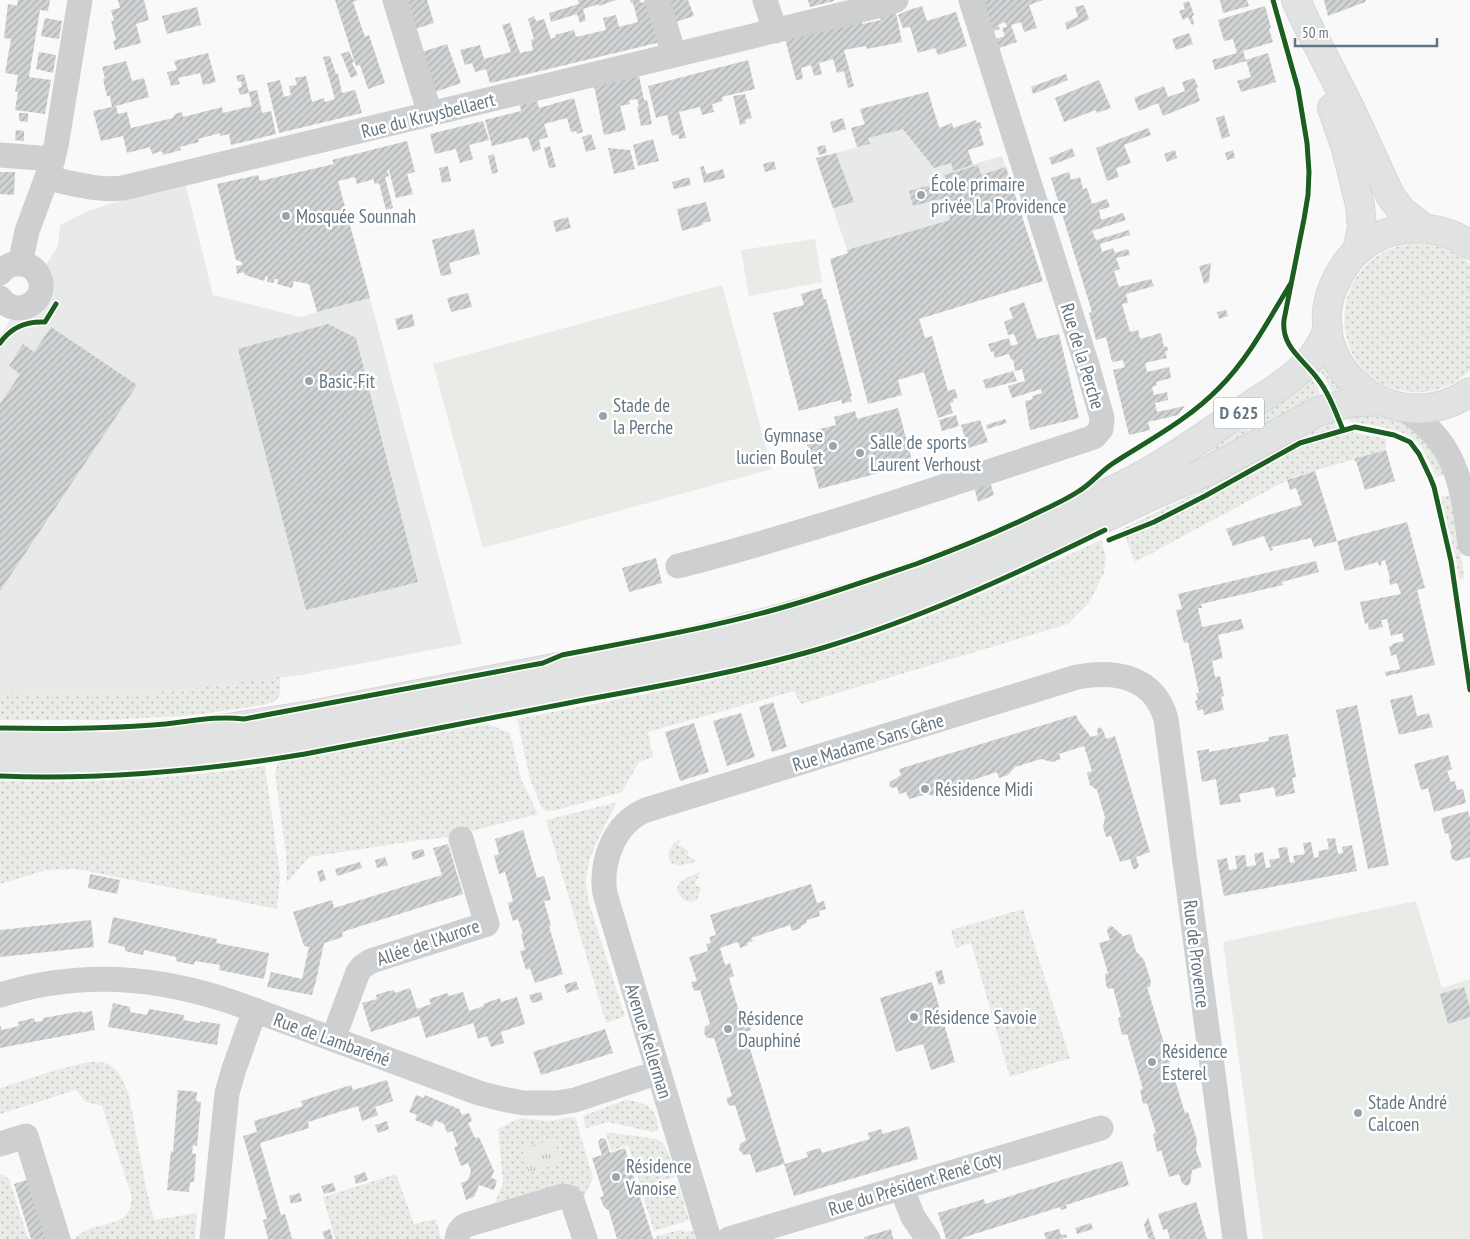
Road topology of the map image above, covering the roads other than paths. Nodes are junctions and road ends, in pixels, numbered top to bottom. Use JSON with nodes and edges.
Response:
{"nodes":[{"id":1,"x":80,"y":0,"type":"edge"},
{"id":2,"x":396,"y":0,"type":"edge"},
{"id":3,"x":657,"y":0,"type":"edge"},
{"id":4,"x":765,"y":0,"type":"edge"},
{"id":5,"x":896,"y":0,"type":"edge"},
{"id":6,"x":971,"y":0,"type":"edge"},
{"id":7,"x":1296,"y":0,"type":"edge"},
{"id":8,"x":775,"y":31,"type":"junction"},
{"id":9,"x":674,"y":54,"type":"junction"},
{"id":10,"x":430,"y":114,"type":"junction"},
{"id":11,"x":0,"y":155,"type":"edge"},
{"id":12,"x":50,"y":168,"type":"junction"},
{"id":13,"x":1424,"y":228,"type":"junction"},
{"id":14,"x":1470,"y":245,"type":"edge"},
{"id":15,"x":1357,"y":251,"type":"junction"},
{"id":16,"x":10,"y":269,"type":"edge"},
{"id":17,"x":3,"y":307,"type":"edge"},
{"id":18,"x":1328,"y":328,"type":"junction"},
{"id":19,"x":1470,"y":392,"type":"edge"},
{"id":20,"x":1391,"y":404,"type":"junction"},
{"id":21,"x":1470,"y":544,"type":"edge"},
{"id":22,"x":678,"y":566,"type":"dead end"},
{"id":23,"x":1136,"y":681,"type":"joint"},
{"id":24,"x":0,"y":740,"type":"edge"},
{"id":25,"x":0,"y":765,"type":"edge"},
{"id":26,"x":461,"y":839,"type":"dead end"},
{"id":27,"x":613,"y":843,"type":"joint"},
{"id":28,"x":0,"y":995,"type":"edge"},
{"id":29,"x":255,"y":1010,"type":"junction"},
{"id":30,"x":333,"y":1039,"type":"junction"},
{"id":31,"x":658,"y":1072,"type":"junction"},
{"id":32,"x":1101,"y":1128,"type":"dead end"},
{"id":33,"x":0,"y":1144,"type":"edge"},
{"id":34,"x":901,"y":1187,"type":"junction"},
{"id":35,"x":58,"y":1239,"type":"edge"},
{"id":36,"x":212,"y":1239,"type":"edge"},
{"id":37,"x":456,"y":1239,"type":"edge"},
{"id":38,"x":585,"y":1239,"type":"edge"},
{"id":39,"x":710,"y":1239,"type":"edge"},
{"id":40,"x":729,"y":1239,"type":"edge"},
{"id":41,"x":928,"y":1239,"type":"edge"},
{"id":42,"x":1234,"y":1239,"type":"edge"}],
"edges":[{"from":1,"to":12,"type":"street"},
{"from":2,"to":10,"type":"street"},
{"from":3,"to":9,"type":"street"},
{"from":4,"to":8,"type":"street"},
{"from":5,"to":8,"type":"street","name":"Rue du Kruysbellaert"},
{"from":6,"to":22,"type":"street","name":"Rue de la Perche"},
{"from":7,"to":13,"type":"main road"},
{"from":7,"to":15,"type":"main road"},
{"from":8,"to":9,"type":"street","name":"Rue du Kruysbellaert"},
{"from":9,"to":10,"type":"street","name":"Rue du Kruysbellaert"},
{"from":10,"to":12,"type":"street","name":"Rue du Kruysbellaert"},
{"from":11,"to":12,"type":"street","name":"Rue du Kruysbellaert"},
{"from":12,"to":16,"type":"street"},
{"from":13,"to":14,"type":"main road"},
{"from":13,"to":15,"type":"main road"},
{"from":15,"to":18,"type":"main road"},
{"from":16,"to":17,"type":"street"},
{"from":18,"to":20,"type":"main road"},
{"from":18,"to":24,"type":"main road","number":"D 625"},
{"from":19,"to":20,"type":"main road"},
{"from":20,"to":21,"type":"street"},
{"from":20,"to":25,"type":"main road","number":"D 625"},
{"from":23,"to":27,"type":"street","name":"Rue Madame Sans Gêne"},
{"from":23,"to":42,"type":"street","name":"Rue de Provence"},
{"from":26,"to":30,"type":"street","name":"Allée de l'Aurore"},
{"from":27,"to":31,"type":"street","name":"Avenue Kellerman"},
{"from":28,"to":29,"type":"street","name":"Rue de Lambaréné"},
{"from":29,"to":30,"type":"street","name":"Rue de Lambaréné"},
{"from":29,"to":36,"type":"street"},
{"from":30,"to":31,"type":"street","name":"Rue de Lambaréné"},
{"from":31,"to":39,"type":"street","name":"Avenue Kellerman"},
{"from":32,"to":34,"type":"street","name":"Rue du Président René Coty"},
{"from":33,"to":35,"type":"street"},
{"from":34,"to":40,"type":"street","name":"Rue du Président René Coty"},
{"from":34,"to":41,"type":"street"},
{"from":37,"to":38,"type":"street"}]}
